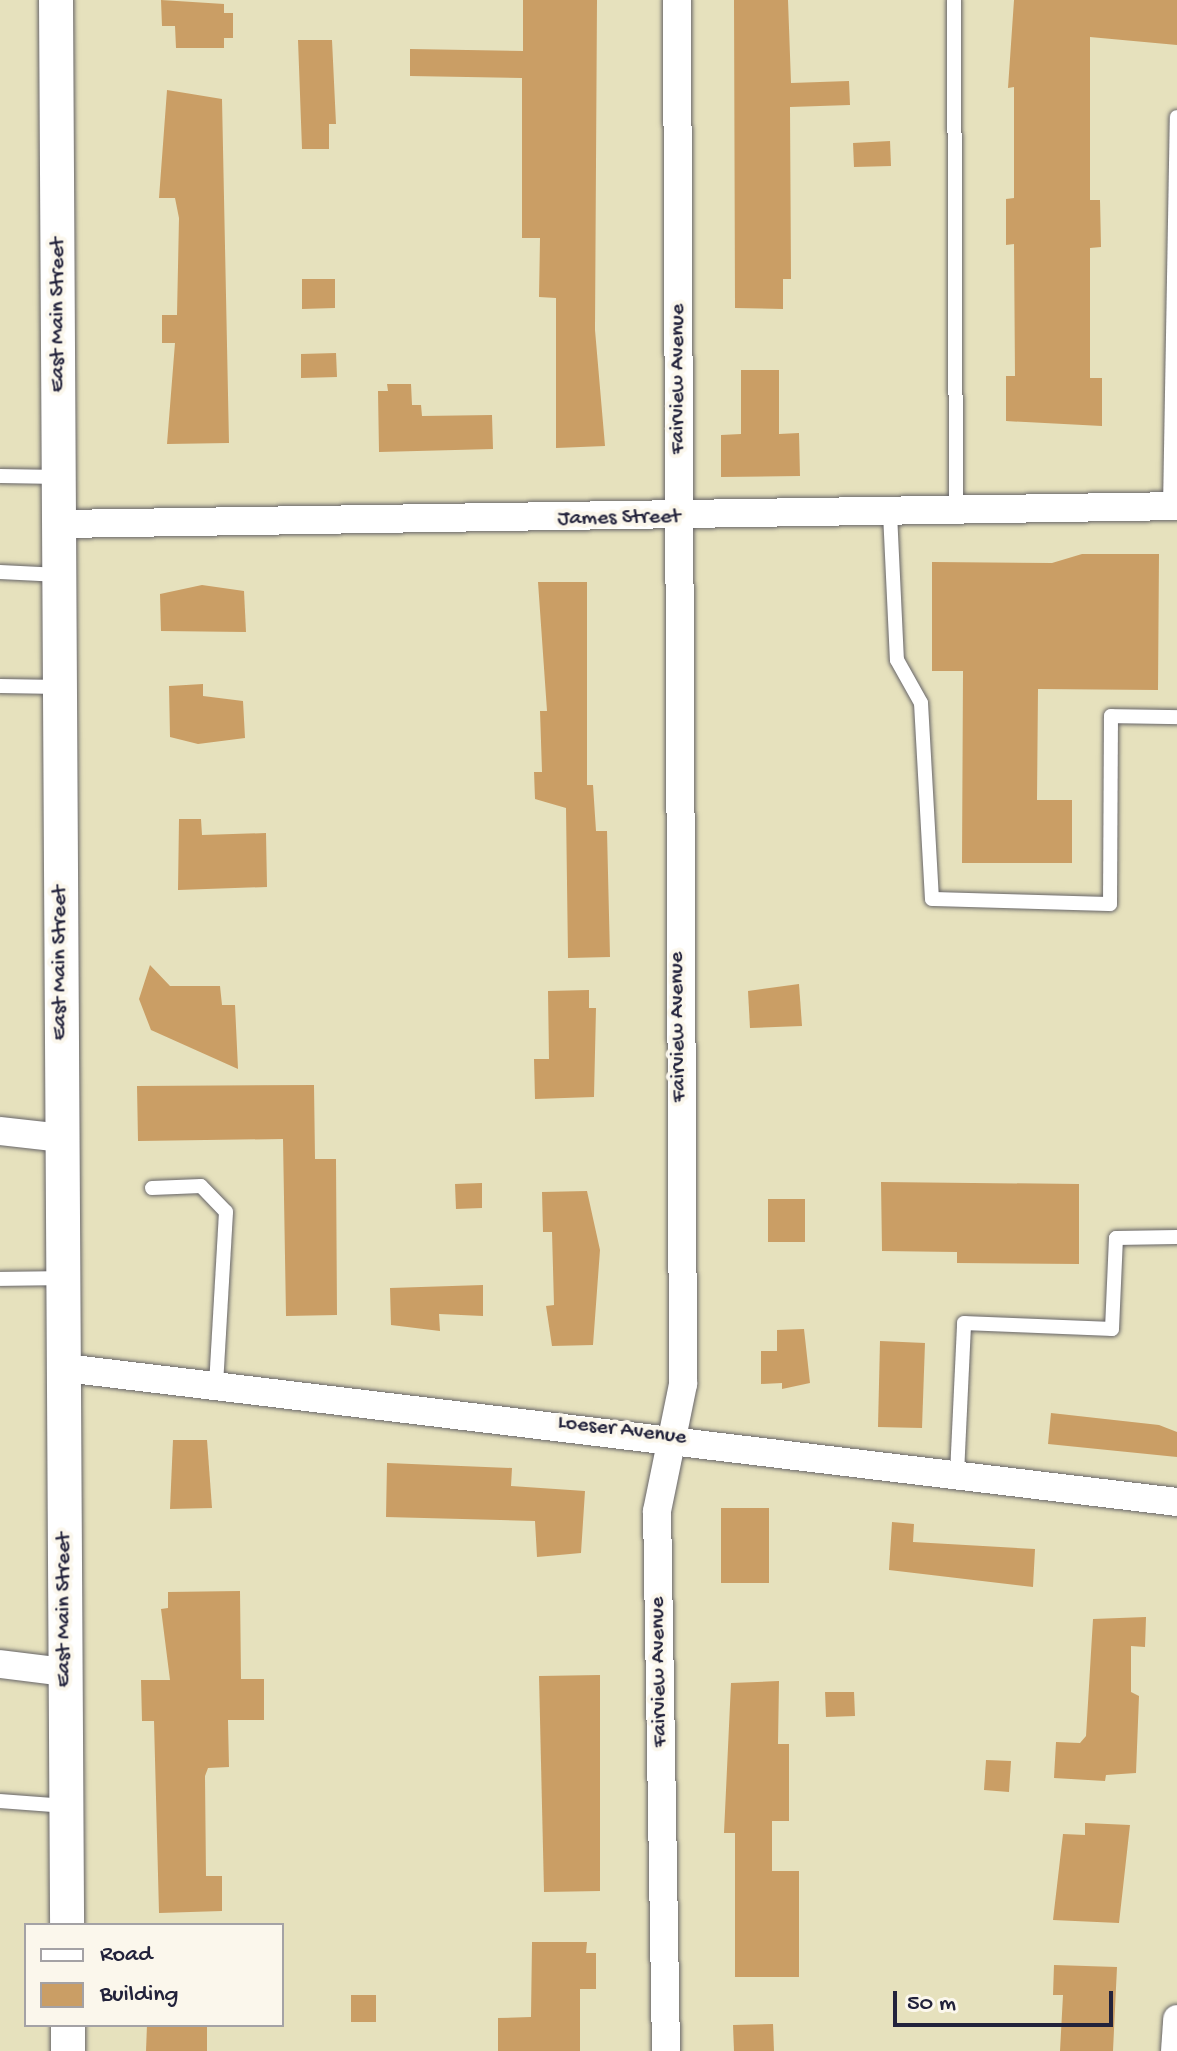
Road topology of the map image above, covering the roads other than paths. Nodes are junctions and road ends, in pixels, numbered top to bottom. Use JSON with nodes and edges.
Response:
{"nodes":[{"id":1,"x":56,"y":0,"type":"edge"},
{"id":2,"x":677,"y":0,"type":"edge"},
{"id":3,"x":954,"y":0,"type":"edge"},
{"id":4,"x":1177,"y":117,"type":"edge"},
{"id":5,"x":0,"y":476,"type":"edge"},
{"id":6,"x":60,"y":477,"type":"junction"},
{"id":7,"x":1174,"y":506,"type":"edge"},
{"id":8,"x":956,"y":512,"type":"junction"},
{"id":9,"x":890,"y":513,"type":"junction"},
{"id":10,"x":679,"y":518,"type":"junction"},
{"id":11,"x":61,"y":524,"type":"junction"},
{"id":12,"x":0,"y":572,"type":"edge"},
{"id":13,"x":61,"y":575,"type":"junction"},
{"id":14,"x":0,"y":686,"type":"edge"},
{"id":15,"x":61,"y":687,"type":"junction"},
{"id":16,"x":1177,"y":717,"type":"edge"},
{"id":17,"x":0,"y":1131,"type":"edge"},
{"id":18,"x":62,"y":1138,"type":"junction"},
{"id":19,"x":152,"y":1188,"type":"dead end"},
{"id":20,"x":1177,"y":1237,"type":"edge"},
{"id":21,"x":64,"y":1278,"type":"junction"},
{"id":22,"x":0,"y":1279,"type":"edge"},
{"id":23,"x":65,"y":1368,"type":"junction"},
{"id":24,"x":216,"y":1385,"type":"junction"},
{"id":25,"x":672,"y":1437,"type":"junction"},
{"id":26,"x":957,"y":1474,"type":"junction"},
{"id":27,"x":1177,"y":1502,"type":"edge"},
{"id":28,"x":0,"y":1664,"type":"edge"},
{"id":29,"x":64,"y":1672,"type":"junction"},
{"id":30,"x":0,"y":1801,"type":"edge"},
{"id":31,"x":66,"y":1806,"type":"junction"},
{"id":32,"x":67,"y":1923,"type":"edge"},
{"id":33,"x":1177,"y":2019,"type":"edge"},
{"id":34,"x":68,"y":2027,"type":"edge"},
{"id":35,"x":68,"y":2051,"type":"edge"},
{"id":36,"x":666,"y":2051,"type":"edge"},
{"id":37,"x":1175,"y":2051,"type":"edge"}],
"edges":[{"from":1,"to":6,"type":"street","name":"East Main Street"},
{"from":2,"to":10,"type":"street","name":"Fairview Avenue"},
{"from":3,"to":8,"type":"lane"},
{"from":4,"to":7,"type":"lane"},
{"from":5,"to":6,"type":"lane"},
{"from":6,"to":11,"type":"street","name":"East Main Street"},
{"from":7,"to":8,"type":"street","name":"James Street"},
{"from":8,"to":9,"type":"street","name":"James Street"},
{"from":9,"to":10,"type":"street","name":"James Street"},
{"from":9,"to":16,"type":"lane"},
{"from":10,"to":11,"type":"street","name":"James Street"},
{"from":10,"to":25,"type":"street","name":"Fairview Avenue"},
{"from":11,"to":13,"type":"street","name":"East Main Street"},
{"from":12,"to":13,"type":"lane"},
{"from":13,"to":15,"type":"street","name":"East Main Street"},
{"from":14,"to":15,"type":"lane"},
{"from":15,"to":18,"type":"street","name":"East Main Street"},
{"from":17,"to":18,"type":"street"},
{"from":18,"to":21,"type":"street","name":"East Main Street"},
{"from":19,"to":24,"type":"lane"},
{"from":20,"to":26,"type":"lane"},
{"from":21,"to":22,"type":"lane"},
{"from":21,"to":23,"type":"street","name":"East Main Street"},
{"from":23,"to":24,"type":"street","name":"Loeser Avenue"},
{"from":23,"to":29,"type":"street","name":"East Main Street"},
{"from":24,"to":25,"type":"street","name":"Loeser Avenue"},
{"from":25,"to":26,"type":"street","name":"Loeser Avenue"},
{"from":25,"to":36,"type":"street","name":"Fairview Avenue"},
{"from":26,"to":27,"type":"street","name":"Loeser Avenue"},
{"from":28,"to":29,"type":"street"},
{"from":29,"to":31,"type":"street","name":"East Main Street"},
{"from":30,"to":31,"type":"lane"},
{"from":31,"to":32,"type":"street","name":"East Main Street"},
{"from":33,"to":37,"type":"street"},
{"from":34,"to":35,"type":"street"}]}
